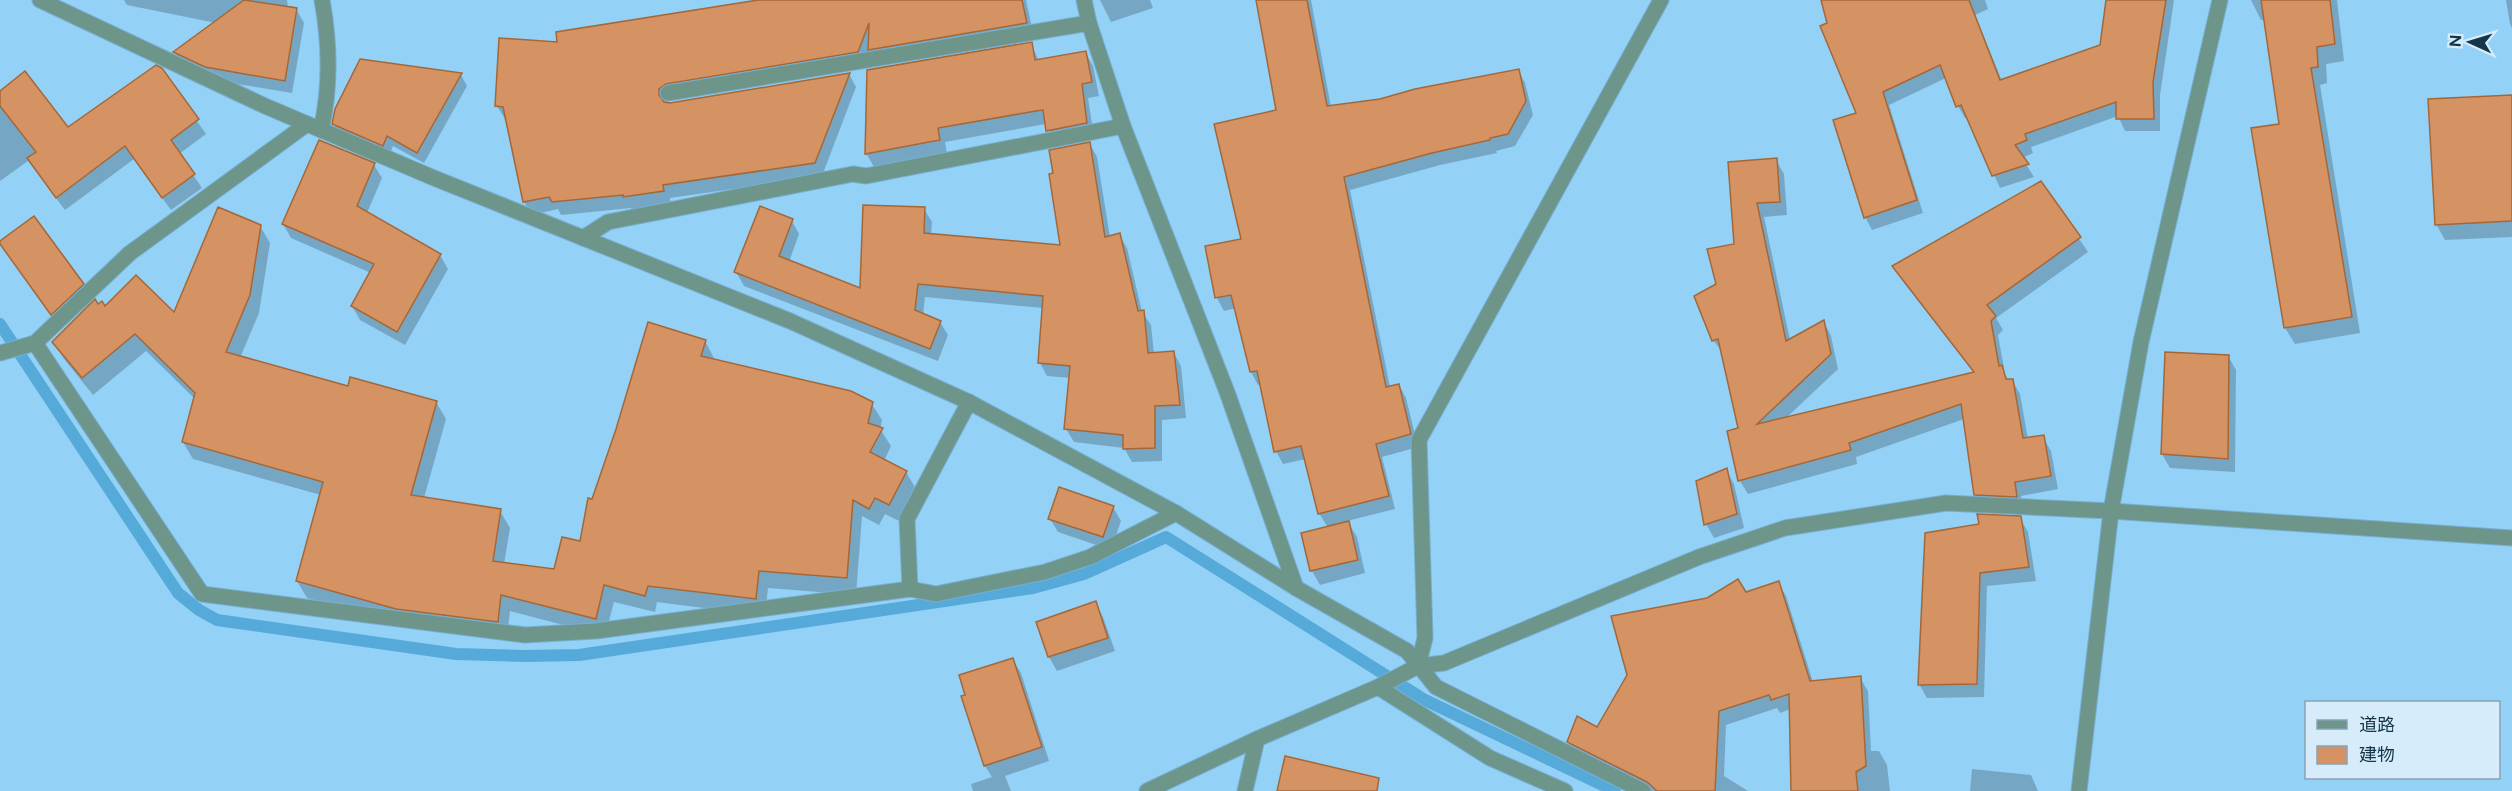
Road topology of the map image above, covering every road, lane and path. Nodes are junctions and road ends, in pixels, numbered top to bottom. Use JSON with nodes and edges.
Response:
{"nodes":[{"id":1,"x":40,"y":0,"type":"edge"},
{"id":2,"x":322,"y":0,"type":"edge"},
{"id":3,"x":1084,"y":0,"type":"edge"},
{"id":4,"x":1661,"y":0,"type":"edge"},
{"id":5,"x":2220,"y":0,"type":"edge"},
{"id":6,"x":1089,"y":23,"type":"junction"},
{"id":7,"x":668,"y":93,"type":"dead end"},
{"id":8,"x":1123,"y":126,"type":"junction"},
{"id":9,"x":314,"y":127,"type":"junction"},
{"id":10,"x":583,"y":238,"type":"junction"},
{"id":11,"x":34,"y":342,"type":"junction"},
{"id":12,"x":0,"y":353,"type":"edge"},
{"id":13,"x":969,"y":402,"type":"junction"},
{"id":14,"x":2111,"y":511,"type":"junction"},
{"id":15,"x":1176,"y":513,"type":"junction"},
{"id":16,"x":2512,"y":538,"type":"edge"},
{"id":17,"x":1296,"y":588,"type":"junction"},
{"id":18,"x":910,"y":589,"type":"junction"},
{"id":19,"x":1417,"y":667,"type":"junction"},
{"id":20,"x":1380,"y":686,"type":"junction"},
{"id":21,"x":1257,"y":740,"type":"junction"},
{"id":22,"x":1147,"y":791,"type":"edge"},
{"id":23,"x":1245,"y":791,"type":"edge"},
{"id":24,"x":1565,"y":791,"type":"edge"},
{"id":25,"x":1643,"y":791,"type":"edge"},
{"id":26,"x":2079,"y":791,"type":"edge"}],
"edges":[{"from":1,"to":9,"type":"street"},
{"from":2,"to":9,"type":"street"},
{"from":3,"to":6,"type":"street"},
{"from":4,"to":19,"type":"street"},
{"from":5,"to":14,"type":"street"},
{"from":6,"to":7,"type":"street"},
{"from":6,"to":8,"type":"street"},
{"from":8,"to":10,"type":"street"},
{"from":8,"to":17,"type":"street"},
{"from":9,"to":10,"type":"street"},
{"from":9,"to":11,"type":"street"},
{"from":10,"to":13,"type":"street"},
{"from":11,"to":12,"type":"street"},
{"from":11,"to":18,"type":"street"},
{"from":13,"to":15,"type":"street"},
{"from":13,"to":18,"type":"street"},
{"from":14,"to":16,"type":"street"},
{"from":14,"to":19,"type":"street"},
{"from":14,"to":26,"type":"street"},
{"from":15,"to":17,"type":"street"},
{"from":15,"to":18,"type":"street"},
{"from":17,"to":19,"type":"street"},
{"from":19,"to":20,"type":"street"},
{"from":19,"to":25,"type":"street"},
{"from":20,"to":21,"type":"street"},
{"from":20,"to":24,"type":"street"},
{"from":21,"to":22,"type":"street"},
{"from":21,"to":23,"type":"street"}]}
